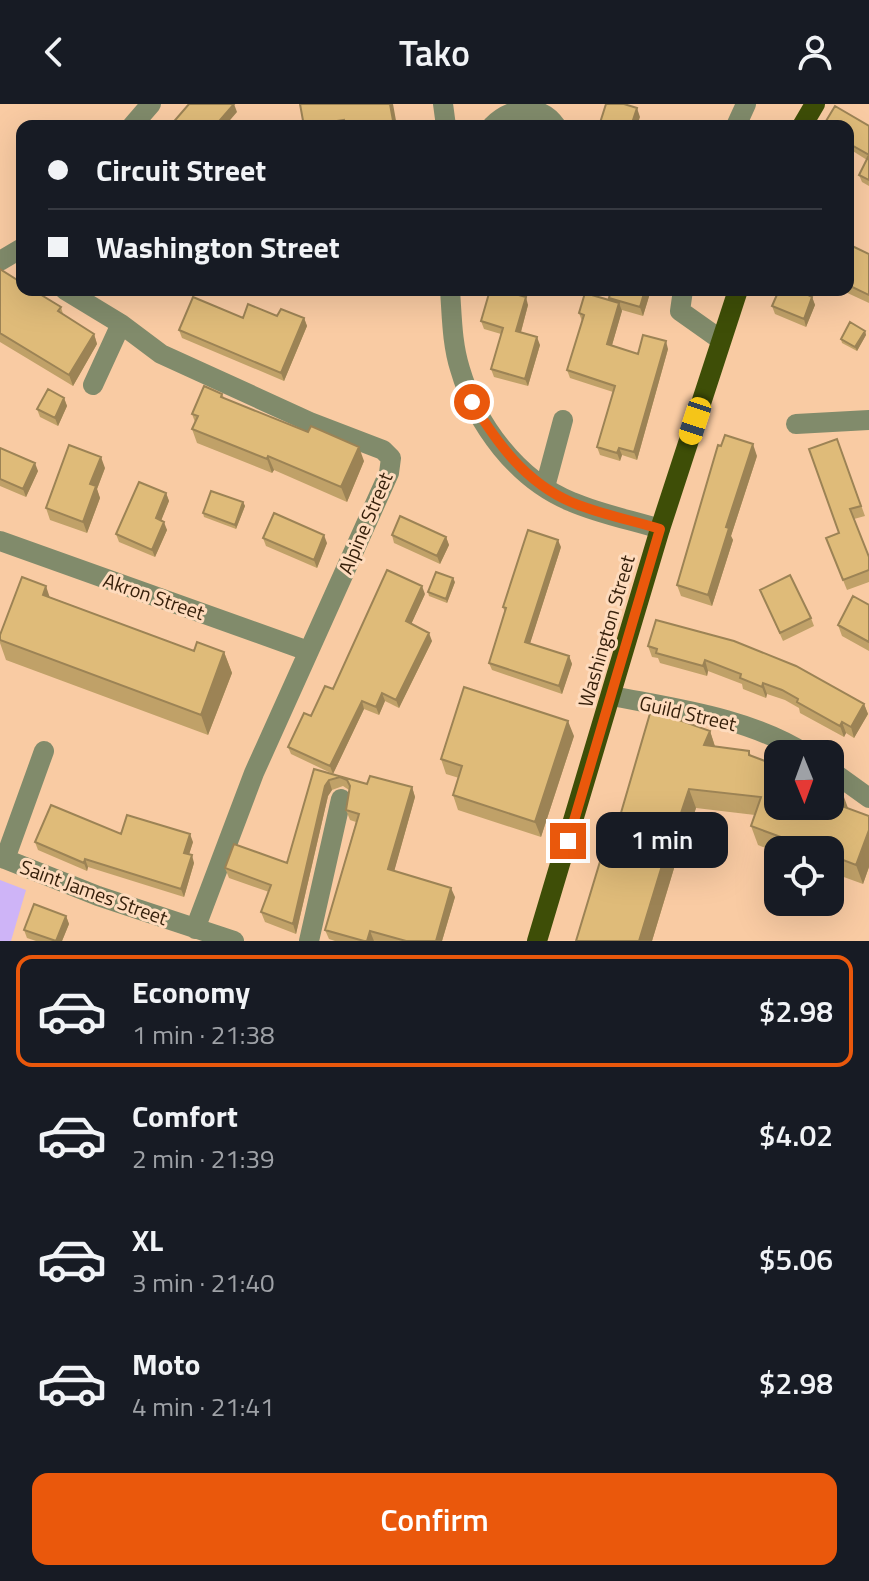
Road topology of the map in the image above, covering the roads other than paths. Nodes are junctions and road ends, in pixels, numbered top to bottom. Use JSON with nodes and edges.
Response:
{"nodes":[{"id":1,"x":151,"y":104,"type":"edge"},
{"id":2,"x":137,"y":120,"type":"edge"},
{"id":3,"x":498,"y":120,"type":"edge"},
{"id":4,"x":553,"y":120,"type":"edge"},
{"id":5,"x":75,"y":296,"type":"edge"},
{"id":6,"x":450,"y":296,"type":"edge"},
{"id":7,"x":682,"y":296,"type":"edge"},
{"id":8,"x":736,"y":296,"type":"edge"},
{"id":9,"x":121,"y":324,"type":"junction"},
{"id":10,"x":721,"y":340,"type":"junction"},
{"id":11,"x":93,"y":385,"type":"dead end"},
{"id":12,"x":563,"y":420,"type":"dead end"},
{"id":13,"x":869,"y":420,"type":"edge"},
{"id":14,"x":796,"y":424,"type":"dead end"},
{"id":15,"x":545,"y":487,"type":"junction"},
{"id":16,"x":660,"y":529,"type":"junction"},
{"id":17,"x":0,"y":541,"type":"edge"},
{"id":18,"x":308,"y":651,"type":"junction"},
{"id":19,"x":612,"y":696,"type":"junction"},
{"id":20,"x":777,"y":740,"type":"edge"},
{"id":21,"x":44,"y":751,"type":"dead end"},
{"id":22,"x":844,"y":780,"type":"edge"},
{"id":23,"x":869,"y":798,"type":"edge"},
{"id":24,"x":341,"y":799,"type":"dead end"},
{"id":25,"x":2,"y":858,"type":"edge"},
{"id":26,"x":195,"y":929,"type":"junction"},
{"id":27,"x":234,"y":941,"type":"edge"},
{"id":28,"x":309,"y":941,"type":"edge"},
{"id":29,"x":537,"y":941,"type":"edge"}],
"edges":[{"from":1,"to":2,"type":"street"},
{"from":3,"to":4,"type":"street"},
{"from":5,"to":9,"type":"street","name":"Alpine Street"},
{"from":6,"to":15,"type":"street"},
{"from":7,"to":10,"type":"street"},
{"from":8,"to":10,"type":"main road","name":"Washington Street"},
{"from":9,"to":11,"type":"street"},
{"from":9,"to":18,"type":"street","name":"Alpine Street"},
{"from":10,"to":16,"type":"main road","name":"Washington Street"},
{"from":12,"to":15,"type":"street"},
{"from":13,"to":14,"type":"street"},
{"from":15,"to":16,"type":"street"},
{"from":16,"to":19,"type":"main road","name":"Washington Street"},
{"from":17,"to":18,"type":"street","name":"Akron Street"},
{"from":18,"to":26,"type":"street","name":"Alpine Street"},
{"from":19,"to":20,"type":"street","name":"Guild Street"},
{"from":19,"to":29,"type":"main road","name":"Washington Street"},
{"from":21,"to":25,"type":"street"},
{"from":22,"to":23,"type":"street"},
{"from":24,"to":28,"type":"street"},
{"from":25,"to":26,"type":"street","name":"Saint James Street"},
{"from":26,"to":27,"type":"street","name":"Saint James Street"}]}
